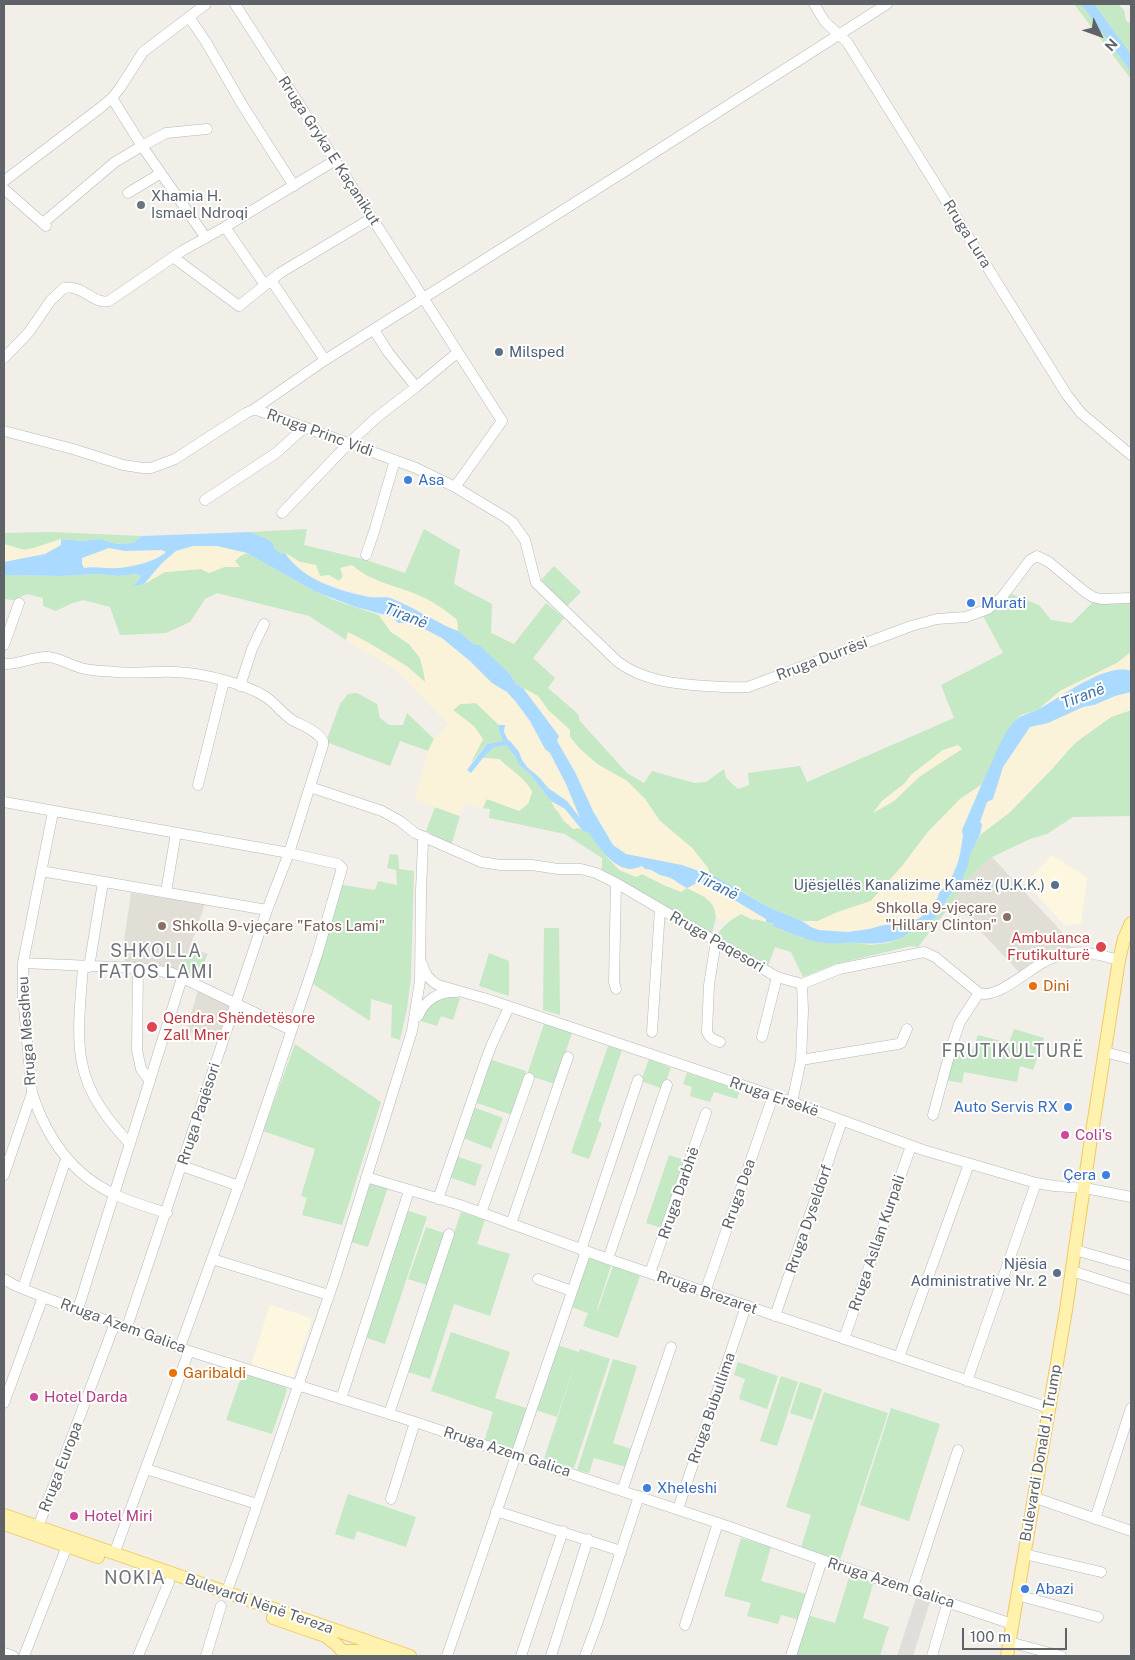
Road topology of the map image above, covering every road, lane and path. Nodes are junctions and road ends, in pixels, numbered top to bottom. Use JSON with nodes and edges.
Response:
{"nodes":[{"id":1,"x":206,"y":4,"type":"edge"},
{"id":2,"x":234,"y":4,"type":"edge"},
{"id":3,"x":814,"y":4,"type":"edge"},
{"id":4,"x":887,"y":4,"type":"edge"},
{"id":5,"x":189,"y":17,"type":"junction"},
{"id":6,"x":839,"y":33,"type":"junction"},
{"id":7,"x":112,"y":98,"type":"junction"},
{"id":8,"x":207,"y":129,"type":"dead end"},
{"id":9,"x":142,"y":146,"type":"junction"},
{"id":10,"x":334,"y":161,"type":"junction"},
{"id":11,"x":161,"y":172,"type":"junction"},
{"id":12,"x":4,"y":181,"type":"edge"},
{"id":13,"x":294,"y":186,"type":"junction"},
{"id":14,"x":4,"y":189,"type":"edge"},
{"id":15,"x":128,"y":193,"type":"dead end"},
{"id":16,"x":372,"y":218,"type":"junction"},
{"id":17,"x":225,"y":227,"type":"junction"},
{"id":18,"x":206,"y":238,"type":"junction"},
{"id":19,"x":173,"y":257,"type":"junction"},
{"id":20,"x":268,"y":283,"type":"junction"},
{"id":21,"x":424,"y":299,"type":"junction"},
{"id":22,"x":374,"y":330,"type":"junction"},
{"id":23,"x":458,"y":352,"type":"junction"},
{"id":24,"x":4,"y":358,"type":"edge"},
{"id":25,"x":325,"y":360,"type":"junction"},
{"id":26,"x":416,"y":387,"type":"junction"},
{"id":27,"x":253,"y":410,"type":"junction"},
{"id":28,"x":305,"y":427,"type":"junction"},
{"id":29,"x":4,"y":431,"type":"edge"},
{"id":30,"x":349,"y":443,"type":"junction"},
{"id":31,"x":1131,"y":455,"type":"edge"},
{"id":32,"x":395,"y":460,"type":"junction"},
{"id":33,"x":455,"y":486,"type":"junction"},
{"id":34,"x":205,"y":500,"type":"dead end"},
{"id":35,"x":282,"y":513,"type":"dead end"},
{"id":36,"x":366,"y":555,"type":"dead end"},
{"id":37,"x":530,"y":556,"type":"joint"},
{"id":38,"x":1131,"y":598,"type":"edge"},
{"id":39,"x":19,"y":604,"type":"dead end"},
{"id":40,"x":264,"y":624,"type":"dead end"},
{"id":41,"x":4,"y":645,"type":"edge"},
{"id":42,"x":4,"y":664,"type":"edge"},
{"id":43,"x":224,"y":681,"type":"junction"},
{"id":44,"x":240,"y":686,"type":"junction"},
{"id":45,"x":198,"y":785,"type":"dead end"},
{"id":46,"x":310,"y":787,"type":"junction"},
{"id":47,"x":4,"y":802,"type":"edge"},
{"id":48,"x":53,"y":812,"type":"junction"},
{"id":49,"x":176,"y":833,"type":"junction"},
{"id":50,"x":425,"y":837,"type":"junction"},
{"id":51,"x":289,"y":853,"type":"junction"},
{"id":52,"x":41,"y":871,"type":"junction"},
{"id":53,"x":103,"y":882,"type":"junction"},
{"id":54,"x":616,"y":883,"type":"junction"},
{"id":55,"x":166,"y":892,"type":"junction"},
{"id":56,"x":660,"y":909,"type":"junction"},
{"id":57,"x":268,"y":910,"type":"junction"},
{"id":58,"x":1131,"y":923,"type":"edge"},
{"id":59,"x":716,"y":941,"type":"junction"},
{"id":60,"x":1120,"y":959,"type":"junction"},
{"id":61,"x":420,"y":960,"type":"junction"},
{"id":62,"x":23,"y":963,"type":"junction"},
{"id":63,"x":86,"y":967,"type":"junction"},
{"id":64,"x":138,"y":968,"type":"junction"},
{"id":65,"x":777,"y":976,"type":"junction"},
{"id":66,"x":182,"y":978,"type":"junction"},
{"id":67,"x":802,"y":984,"type":"junction"},
{"id":68,"x":616,"y":989,"type":"dead end"},
{"id":69,"x":419,"y":990,"type":"junction"},
{"id":70,"x":438,"y":990,"type":"junction"},
{"id":71,"x":979,"y":993,"type":"junction"},
{"id":72,"x":236,"y":1004,"type":"junction"},
{"id":73,"x":509,"y":1007,"type":"junction"},
{"id":74,"x":907,"y":1029,"type":"dead end"},
{"id":75,"x":291,"y":1030,"type":"junction"},
{"id":76,"x":412,"y":1031,"type":"junction"},
{"id":77,"x":652,"y":1032,"type":"dead end"},
{"id":78,"x":762,"y":1037,"type":"dead end"},
{"id":79,"x":720,"y":1042,"type":"dead end"},
{"id":80,"x":1105,"y":1052,"type":"junction"},
{"id":81,"x":568,"y":1057,"type":"dead end"},
{"id":82,"x":1131,"y":1059,"type":"edge"},
{"id":83,"x":801,"y":1060,"type":"junction"},
{"id":84,"x":529,"y":1078,"type":"dead end"},
{"id":85,"x":638,"y":1080,"type":"dead end"},
{"id":86,"x":150,"y":1081,"type":"junction"},
{"id":87,"x":667,"y":1085,"type":"dead end"},
{"id":88,"x":32,"y":1093,"type":"junction"},
{"id":89,"x":773,"y":1096,"type":"junction"},
{"id":90,"x":792,"y":1102,"type":"junction"},
{"id":91,"x":706,"y":1113,"type":"dead end"},
{"id":92,"x":933,"y":1115,"type":"dead end"},
{"id":93,"x":842,"y":1121,"type":"junction"},
{"id":94,"x":130,"y":1144,"type":"junction"},
{"id":95,"x":911,"y":1146,"type":"junction"},
{"id":96,"x":66,"y":1159,"type":"junction"},
{"id":97,"x":968,"y":1164,"type":"junction"},
{"id":98,"x":182,"y":1166,"type":"junction"},
{"id":99,"x":4,"y":1175,"type":"edge"},
{"id":100,"x":366,"y":1177,"type":"junction"},
{"id":101,"x":1036,"y":1183,"type":"junction"},
{"id":102,"x":238,"y":1186,"type":"junction"},
{"id":103,"x":1085,"y":1188,"type":"junction"},
{"id":104,"x":409,"y":1190,"type":"junction"},
{"id":105,"x":114,"y":1194,"type":"junction"},
{"id":106,"x":1131,"y":1197,"type":"edge"},
{"id":107,"x":438,"y":1199,"type":"junction"},
{"id":108,"x":166,"y":1213,"type":"junction"},
{"id":109,"x":481,"y":1213,"type":"junction"},
{"id":110,"x":511,"y":1224,"type":"junction"},
{"id":111,"x":450,"y":1234,"type":"dead end"},
{"id":112,"x":1075,"y":1250,"type":"junction"},
{"id":113,"x":583,"y":1251,"type":"junction"},
{"id":114,"x":212,"y":1259,"type":"junction"},
{"id":115,"x":608,"y":1259,"type":"junction"},
{"id":116,"x":1131,"y":1266,"type":"edge"},
{"id":117,"x":1072,"y":1271,"type":"junction"},
{"id":118,"x":650,"y":1273,"type":"junction"},
{"id":119,"x":4,"y":1279,"type":"edge"},
{"id":120,"x":538,"y":1279,"type":"dead end"},
{"id":121,"x":23,"y":1288,"type":"junction"},
{"id":122,"x":1131,"y":1290,"type":"edge"},
{"id":123,"x":572,"y":1291,"type":"junction"},
{"id":124,"x":705,"y":1292,"type":"junction"},
{"id":125,"x":329,"y":1295,"type":"junction"},
{"id":126,"x":44,"y":1296,"type":"junction"},
{"id":127,"x":746,"y":1306,"type":"junction"},
{"id":128,"x":78,"y":1309,"type":"junction"},
{"id":129,"x":775,"y":1316,"type":"junction"},
{"id":130,"x":115,"y":1323,"type":"junction"},
{"id":131,"x":128,"y":1327,"type":"junction"},
{"id":132,"x":844,"y":1339,"type":"junction"},
{"id":133,"x":671,"y":1347,"type":"dead end"},
{"id":134,"x":185,"y":1349,"type":"junction"},
{"id":135,"x":899,"y":1357,"type":"junction"},
{"id":136,"x":968,"y":1381,"type":"junction"},
{"id":137,"x":298,"y":1385,"type":"junction"},
{"id":138,"x":341,"y":1399,"type":"junction"},
{"id":139,"x":4,"y":1403,"type":"edge"},
{"id":140,"x":1049,"y":1408,"type":"junction"},
{"id":141,"x":1131,"y":1408,"type":"edge"},
{"id":142,"x":389,"y":1414,"type":"junction"},
{"id":143,"x":415,"y":1422,"type":"junction"},
{"id":144,"x":958,"y":1450,"type":"dead end"},
{"id":145,"x":515,"y":1455,"type":"junction"},
{"id":146,"x":146,"y":1469,"type":"junction"},
{"id":147,"x":622,"y":1491,"type":"junction"},
{"id":148,"x":639,"y":1496,"type":"junction"},
{"id":149,"x":1034,"y":1497,"type":"junction"},
{"id":150,"x":392,"y":1499,"type":"dead end"},
{"id":151,"x":257,"y":1504,"type":"junction"},
{"id":152,"x":678,"y":1509,"type":"junction"},
{"id":153,"x":496,"y":1511,"type":"junction"},
{"id":154,"x":4,"y":1515,"type":"edge"},
{"id":155,"x":1095,"y":1519,"type":"junction"},
{"id":156,"x":718,"y":1523,"type":"junction"},
{"id":157,"x":4,"y":1524,"type":"edge"},
{"id":158,"x":38,"y":1527,"type":"junction"},
{"id":159,"x":563,"y":1531,"type":"junction"},
{"id":160,"x":1131,"y":1531,"type":"edge"},
{"id":161,"x":588,"y":1539,"type":"junction"},
{"id":162,"x":67,"y":1546,"type":"junction"},
{"id":163,"x":621,"y":1551,"type":"junction"},
{"id":164,"x":114,"y":1554,"type":"junction"},
{"id":165,"x":1024,"y":1554,"type":"junction"},
{"id":166,"x":822,"y":1560,"type":"junction"},
{"id":167,"x":1100,"y":1572,"type":"dead end"},
{"id":168,"x":169,"y":1582,"type":"junction"},
{"id":169,"x":912,"y":1590,"type":"junction"},
{"id":170,"x":226,"y":1593,"type":"junction"},
{"id":171,"x":1017,"y":1595,"type":"junction"},
{"id":172,"x":948,"y":1601,"type":"junction"},
{"id":173,"x":221,"y":1606,"type":"dead end"},
{"id":174,"x":1098,"y":1617,"type":"dead end"},
{"id":175,"x":1012,"y":1624,"type":"junction"},
{"id":176,"x":685,"y":1625,"type":"dead end"},
{"id":177,"x":347,"y":1634,"type":"junction"},
{"id":178,"x":1009,"y":1642,"type":"junction"},
{"id":179,"x":342,"y":1651,"type":"edge"},
{"id":180,"x":4,"y":1653,"type":"edge"},
{"id":181,"x":13,"y":1656,"type":"edge"},
{"id":182,"x":24,"y":1656,"type":"edge"},
{"id":183,"x":138,"y":1656,"type":"edge"},
{"id":184,"x":206,"y":1656,"type":"edge"},
{"id":185,"x":383,"y":1656,"type":"edge"},
{"id":186,"x":410,"y":1656,"type":"edge"},
{"id":187,"x":448,"y":1656,"type":"edge"},
{"id":188,"x":521,"y":1656,"type":"edge"},
{"id":189,"x":551,"y":1656,"type":"edge"},
{"id":190,"x":585,"y":1656,"type":"edge"},
{"id":191,"x":791,"y":1656,"type":"edge"},
{"id":192,"x":932,"y":1656,"type":"edge"},
{"id":193,"x":1006,"y":1656,"type":"edge"},
{"id":194,"x":1061,"y":1656,"type":"edge"}],
"edges":[{"from":1,"to":5,"type":"street"},
{"from":2,"to":10,"type":"street","name":"Rruga Gryka E Kaçanikut"},
{"from":3,"to":6,"type":"street","name":"Rruga Lura"},
{"from":4,"to":6,"type":"street"},
{"from":5,"to":7,"type":"street"},
{"from":5,"to":13,"type":"street"},
{"from":6,"to":21,"type":"street"},
{"from":6,"to":31,"type":"street","name":"Rruga Lura"},
{"from":7,"to":9,"type":"street"},
{"from":7,"to":12,"type":"street"},
{"from":8,"to":9,"type":"street"},
{"from":9,"to":11,"type":"street"},
{"from":9,"to":14,"type":"street"},
{"from":10,"to":13,"type":"street"},
{"from":10,"to":16,"type":"street","name":"Rruga Gryka E Kaçanikut"},
{"from":11,"to":15,"type":"street"},
{"from":11,"to":18,"type":"street"},
{"from":13,"to":17,"type":"street"},
{"from":16,"to":20,"type":"street"},
{"from":16,"to":21,"type":"street","name":"Rruga Gryka E Kaçanikut"},
{"from":17,"to":18,"type":"street"},
{"from":17,"to":20,"type":"street"},
{"from":18,"to":19,"type":"street"},
{"from":19,"to":20,"type":"street"},
{"from":19,"to":24,"type":"street"},
{"from":20,"to":25,"type":"street"},
{"from":21,"to":22,"type":"street"},
{"from":21,"to":23,"type":"street","name":"Rruga Gryka E Kaçanikut"},
{"from":22,"to":25,"type":"street"},
{"from":22,"to":26,"type":"street"},
{"from":23,"to":26,"type":"street"},
{"from":23,"to":33,"type":"street","name":"Rruga Gryka E Kaçanikut"},
{"from":25,"to":27,"type":"street"},
{"from":26,"to":30,"type":"street"},
{"from":27,"to":28,"type":"street","name":"Rruga Princ Vidi"},
{"from":27,"to":29,"type":"street","name":"Rruga Princ Vidi"},
{"from":28,"to":30,"type":"street","name":"Rruga Princ Vidi"},
{"from":28,"to":34,"type":"street"},
{"from":30,"to":32,"type":"street","name":"Rruga Princ Vidi"},
{"from":30,"to":35,"type":"street"},
{"from":32,"to":33,"type":"street","name":"Rruga Princ Vidi"},
{"from":32,"to":36,"type":"street"},
{"from":33,"to":37,"type":"street","name":"Rruga Princ Vidi"},
{"from":37,"to":38,"type":"street","name":"Rruga Durrësi"},
{"from":39,"to":41,"type":"street"},
{"from":40,"to":44,"type":"street"},
{"from":42,"to":43,"type":"street"},
{"from":43,"to":44,"type":"street"},
{"from":43,"to":45,"type":"street"},
{"from":44,"to":46,"type":"street","name":"Rruga Paqësori"},
{"from":46,"to":50,"type":"street","name":"Rruga Paqesori"},
{"from":46,"to":51,"type":"street","name":"Rruga Paqësori"},
{"from":47,"to":48,"type":"street"},
{"from":48,"to":49,"type":"street"},
{"from":48,"to":52,"type":"street","name":"Rruga Mesdheu"},
{"from":49,"to":51,"type":"street"},
{"from":49,"to":55,"type":"street"},
{"from":50,"to":54,"type":"street","name":"Rruga Paqesori"},
{"from":50,"to":61,"type":"street"},
{"from":51,"to":57,"type":"street","name":"Rruga Paqësori"},
{"from":51,"to":75,"type":"street"},
{"from":52,"to":53,"type":"street"},
{"from":52,"to":62,"type":"street","name":"Rruga Mesdheu"},
{"from":53,"to":55,"type":"street"},
{"from":53,"to":63,"type":"street"},
{"from":54,"to":56,"type":"street","name":"Rruga Paqesori"},
{"from":54,"to":68,"type":"street"},
{"from":55,"to":57,"type":"street"},
{"from":56,"to":59,"type":"street","name":"Rruga Paqesori"},
{"from":56,"to":77,"type":"street"},
{"from":57,"to":72,"type":"street","name":"Rruga Paqësori"},
{"from":58,"to":60,"type":"main road","name":"Bulevardi Donald J. Trump"},
{"from":59,"to":65,"type":"street","name":"Rruga Paqesori"},
{"from":59,"to":79,"type":"street"},
{"from":60,"to":71,"type":"street"},
{"from":60,"to":80,"type":"main road","name":"Bulevardi Donald J. Trump"},
{"from":61,"to":69,"type":"street"},
{"from":61,"to":70,"type":"street"},
{"from":62,"to":63,"type":"street"},
{"from":62,"to":88,"type":"street","name":"Rruga Mesdheu"},
{"from":63,"to":64,"type":"street"},
{"from":63,"to":94,"type":"street"},
{"from":64,"to":66,"type":"street"},
{"from":64,"to":86,"type":"street"},
{"from":65,"to":67,"type":"street","name":"Rruga Paqesori"},
{"from":65,"to":78,"type":"street"},
{"from":66,"to":72,"type":"street"},
{"from":66,"to":86,"type":"street"},
{"from":67,"to":71,"type":"street"},
{"from":67,"to":83,"type":"street"},
{"from":69,"to":70,"type":"street"},
{"from":69,"to":76,"type":"street"},
{"from":70,"to":73,"type":"street","name":"Rruga Ersekë"},
{"from":70,"to":76,"type":"street"},
{"from":71,"to":92,"type":"street"},
{"from":72,"to":75,"type":"street"},
{"from":72,"to":98,"type":"street","name":"Rruga Paqësori"},
{"from":73,"to":89,"type":"street","name":"Rruga Ersekë"},
{"from":73,"to":107,"type":"street"},
{"from":74,"to":83,"type":"street"},
{"from":75,"to":102,"type":"street"},
{"from":76,"to":100,"type":"street"},
{"from":80,"to":82,"type":"street"},
{"from":80,"to":103,"type":"main road","name":"Bulevardi Donald J. Trump"},
{"from":81,"to":110,"type":"street"},
{"from":83,"to":90,"type":"street"},
{"from":84,"to":109,"type":"street"},
{"from":85,"to":113,"type":"street"},
{"from":86,"to":94,"type":"street"},
{"from":87,"to":115,"type":"street"},
{"from":88,"to":96,"type":"street","name":"Rruga Mesdheu"},
{"from":88,"to":99,"type":"street"},
{"from":89,"to":90,"type":"street","name":"Rruga Ersekë"},
{"from":89,"to":124,"type":"street","name":"Rruga Dea"},
{"from":90,"to":93,"type":"street","name":"Rruga Ersekë"},
{"from":91,"to":118,"type":"street","name":"Rruga Darbhë"},
{"from":93,"to":95,"type":"street","name":"Rruga Ersekë"},
{"from":93,"to":129,"type":"street","name":"Rruga Dyseldorf"},
{"from":94,"to":105,"type":"street"},
{"from":95,"to":97,"type":"street","name":"Rruga Ersekë"},
{"from":95,"to":132,"type":"street","name":"Rruga Asllan Kurpali"},
{"from":96,"to":105,"type":"street","name":"Rruga Mesdheu"},
{"from":96,"to":121,"type":"street"},
{"from":97,"to":101,"type":"street","name":"Rruga Ersekë"},
{"from":97,"to":135,"type":"street"},
{"from":98,"to":102,"type":"street"},
{"from":98,"to":108,"type":"street","name":"Rruga Paqësori"},
{"from":100,"to":104,"type":"street","name":"Rruga Brezaret"},
{"from":100,"to":125,"type":"street"},
{"from":101,"to":103,"type":"street","name":"Rruga Ersekë"},
{"from":101,"to":136,"type":"street"},
{"from":102,"to":114,"type":"street"},
{"from":103,"to":106,"type":"street","name":"Rruga Ersekë"},
{"from":103,"to":112,"type":"main road","name":"Bulevardi Donald J. Trump"},
{"from":104,"to":107,"type":"street","name":"Rruga Brezaret"},
{"from":104,"to":138,"type":"street"},
{"from":105,"to":108,"type":"street","name":"Rruga Mesdheu"},
{"from":105,"to":128,"type":"street"},
{"from":107,"to":109,"type":"street","name":"Rruga Brezaret"},
{"from":108,"to":131,"type":"street","name":"Rruga Paqësori"},
{"from":109,"to":110,"type":"street","name":"Rruga Brezaret"},
{"from":110,"to":113,"type":"street","name":"Rruga Brezaret"},
{"from":111,"to":142,"type":"street"},
{"from":112,"to":116,"type":"street"},
{"from":112,"to":117,"type":"main road","name":"Bulevardi Donald J. Trump"},
{"from":113,"to":115,"type":"street","name":"Rruga Brezaret"},
{"from":113,"to":123,"type":"street"},
{"from":114,"to":125,"type":"street"},
{"from":114,"to":134,"type":"street"},
{"from":115,"to":118,"type":"street","name":"Rruga Brezaret"},
{"from":117,"to":122,"type":"street"},
{"from":117,"to":140,"type":"main road","name":"Bulevardi Donald J. Trump"},
{"from":118,"to":124,"type":"street","name":"Rruga Brezaret"},
{"from":119,"to":121,"type":"street","name":"Rruga Azem Galica"},
{"from":120,"to":123,"type":"street"},
{"from":121,"to":126,"type":"street","name":"Rruga Azem Galica"},
{"from":123,"to":145,"type":"street"},
{"from":124,"to":127,"type":"street","name":"Rruga Brezaret"},
{"from":125,"to":137,"type":"street"},
{"from":126,"to":128,"type":"street","name":"Rruga Azem Galica"},
{"from":126,"to":139,"type":"street"},
{"from":127,"to":129,"type":"street","name":"Rruga Brezaret"},
{"from":127,"to":152,"type":"street","name":"Rruga Bubullima"},
{"from":128,"to":130,"type":"street","name":"Rruga Azem Galica"},
{"from":129,"to":132,"type":"street","name":"Rruga Brezaret"},
{"from":130,"to":131,"type":"street","name":"Rruga Azem Galica"},
{"from":130,"to":158,"type":"street","name":"Rruga Europa"},
{"from":131,"to":134,"type":"street","name":"Rruga Azem Galica"},
{"from":132,"to":135,"type":"street","name":"Rruga Brezaret"},
{"from":133,"to":147,"type":"street"},
{"from":134,"to":137,"type":"street","name":"Rruga Azem Galica"},
{"from":134,"to":146,"type":"street"},
{"from":135,"to":136,"type":"street","name":"Rruga Brezaret"},
{"from":136,"to":140,"type":"street","name":"Rruga Brezaret"},
{"from":137,"to":138,"type":"street","name":"Rruga Azem Galica"},
{"from":137,"to":151,"type":"street"},
{"from":138,"to":142,"type":"street","name":"Rruga Azem Galica"},
{"from":140,"to":149,"type":"main road","name":"Bulevardi Donald J. Trump"},
{"from":141,"to":155,"type":"street"},
{"from":142,"to":143,"type":"street","name":"Rruga Azem Galica"},
{"from":143,"to":145,"type":"street","name":"Rruga Azem Galica"},
{"from":143,"to":150,"type":"street"},
{"from":144,"to":169,"type":"street"},
{"from":145,"to":147,"type":"street","name":"Rruga Azem Galica"},
{"from":145,"to":153,"type":"street"},
{"from":146,"to":151,"type":"street"},
{"from":146,"to":164,"type":"street"},
{"from":147,"to":148,"type":"street","name":"Rruga Azem Galica"},
{"from":148,"to":152,"type":"street","name":"Rruga Azem Galica"},
{"from":148,"to":163,"type":"street"},
{"from":149,"to":155,"type":"street"},
{"from":149,"to":165,"type":"main road","name":"Bulevardi Donald J. Trump"},
{"from":151,"to":170,"type":"street"},
{"from":152,"to":156,"type":"street","name":"Rruga Azem Galica"},
{"from":153,"to":159,"type":"street"},
{"from":153,"to":187,"type":"street"},
{"from":154,"to":158,"type":"main road","name":"Bulevardi Nënë Tereza"},
{"from":155,"to":160,"type":"street"},
{"from":156,"to":166,"type":"street","name":"Rruga Azem Galica"},
{"from":156,"to":176,"type":"street"},
{"from":157,"to":162,"type":"main road","name":"Bulevardi Nënë Tereza"},
{"from":158,"to":164,"type":"main road","name":"Bulevardi Nënë Tereza"},
{"from":159,"to":161,"type":"street"},
{"from":159,"to":188,"type":"street"},
{"from":161,"to":163,"type":"street"},
{"from":161,"to":189,"type":"street"},
{"from":162,"to":168,"type":"main road","name":"Bulevardi Nënë Tereza"},
{"from":162,"to":182,"type":"street"},
{"from":163,"to":190,"type":"street"},
{"from":164,"to":170,"type":"main road","name":"Bulevardi Nënë Tereza"},
{"from":165,"to":167,"type":"street"},
{"from":165,"to":171,"type":"main road","name":"Bulevardi Donald J. Trump"},
{"from":166,"to":169,"type":"street","name":"Rruga Azem Galica"},
{"from":166,"to":191,"type":"street"},
{"from":168,"to":179,"type":"main road","name":"Bulevardi Nënë Tereza"},
{"from":168,"to":183,"type":"street"},
{"from":169,"to":172,"type":"street","name":"Rruga Azem Galica"},
{"from":170,"to":177,"type":"main road","name":"Bulevardi Nënë Tereza"},
{"from":171,"to":174,"type":"street"},
{"from":171,"to":175,"type":"main road","name":"Bulevardi Donald J. Trump"},
{"from":172,"to":175,"type":"street","name":"Rruga Azem Galica"},
{"from":172,"to":192,"type":"street"},
{"from":173,"to":184,"type":"street"},
{"from":175,"to":178,"type":"main road","name":"Bulevardi Donald J. Trump"},
{"from":177,"to":179,"type":"main road","name":"Bulevardi Nënë Tereza"},
{"from":177,"to":186,"type":"main road","name":"Bulevardi Nënë Tereza"},
{"from":178,"to":193,"type":"main road","name":"Bulevardi Donald J. Trump"},
{"from":178,"to":194,"type":"street"},
{"from":179,"to":185,"type":"main road","name":"Bulevardi Nënë Tereza"},
{"from":180,"to":181,"type":"street"}]}
